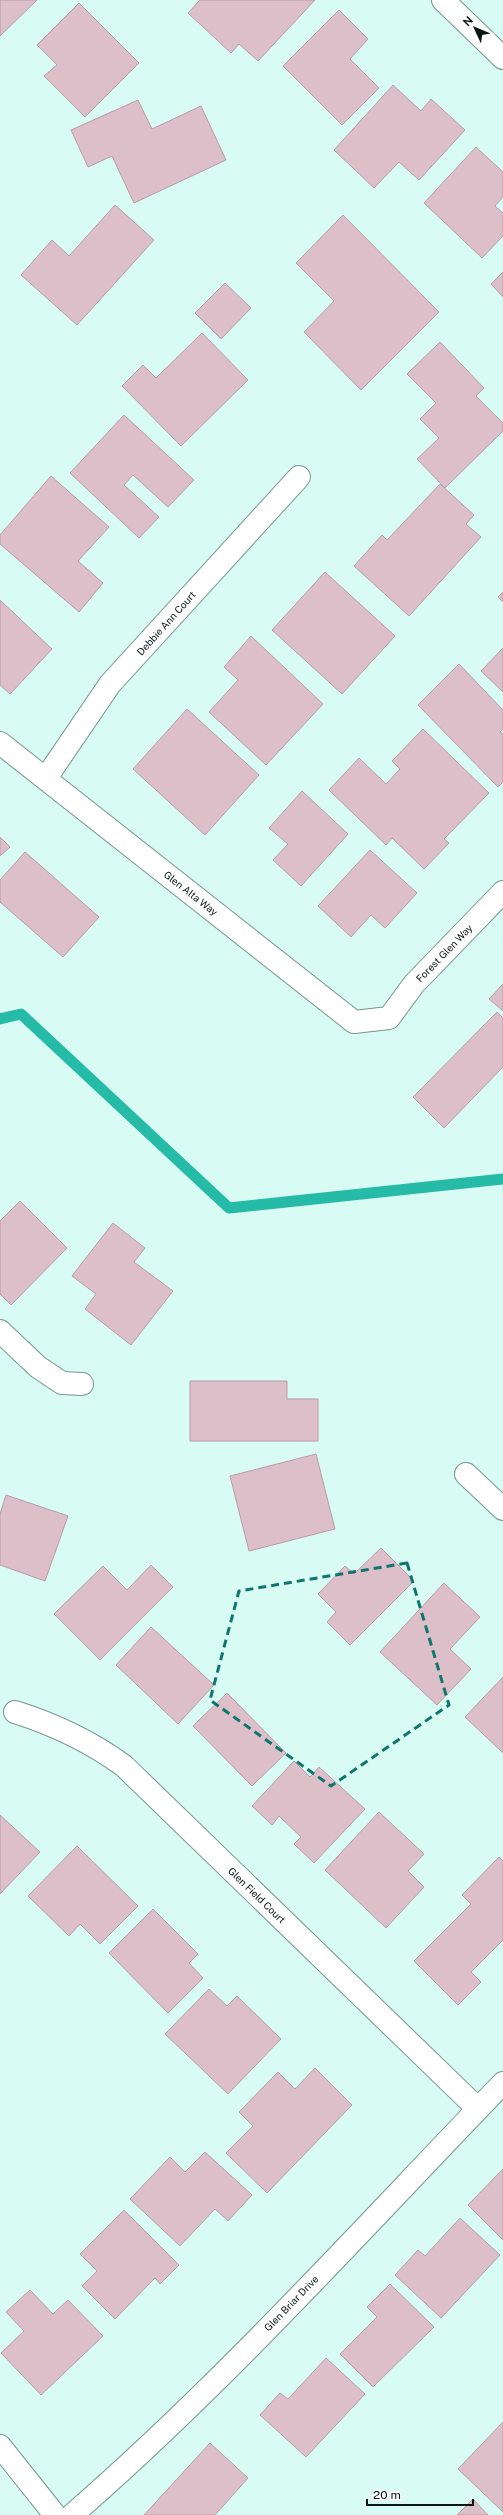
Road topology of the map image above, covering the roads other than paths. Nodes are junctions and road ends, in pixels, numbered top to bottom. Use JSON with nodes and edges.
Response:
{"nodes":[{"id":1,"x":443,"y":0,"type":"edge"},
{"id":2,"x":503,"y":58,"type":"edge"},
{"id":3,"x":299,"y":477,"type":"dead end"},
{"id":4,"x":0,"y":743,"type":"edge"},
{"id":5,"x":46,"y":778,"type":"junction"},
{"id":6,"x":503,"y":892,"type":"edge"},
{"id":7,"x":389,"y":1018,"type":"joint"},
{"id":8,"x":0,"y":1331,"type":"edge"},
{"id":9,"x":82,"y":1384,"type":"dead end"},
{"id":10,"x":466,"y":1474,"type":"dead end"},
{"id":11,"x":503,"y":1509,"type":"edge"},
{"id":12,"x":15,"y":1712,"type":"dead end"},
{"id":13,"x":503,"y":2083,"type":"edge"},
{"id":14,"x":478,"y":2109,"type":"junction"},
{"id":15,"x":0,"y":2446,"type":"edge"},
{"id":16,"x":55,"y":2515,"type":"edge"},
{"id":17,"x":72,"y":2515,"type":"edge"}],
"edges":[{"from":1,"to":2,"type":"street"},
{"from":3,"to":5,"type":"street","name":"Debbie Ann Court"},
{"from":4,"to":5,"type":"street","name":"Glen Alta Way"},
{"from":5,"to":7,"type":"street","name":"Glen Alta Way"},
{"from":6,"to":7,"type":"street","name":"Forest Glen Way"},
{"from":8,"to":9,"type":"street"},
{"from":10,"to":11,"type":"street"},
{"from":12,"to":14,"type":"street","name":"Glen Field Court"},
{"from":13,"to":14,"type":"street","name":"Glen Briar Drive"},
{"from":14,"to":17,"type":"street","name":"Glen Briar Drive"},
{"from":15,"to":16,"type":"street"}]}
